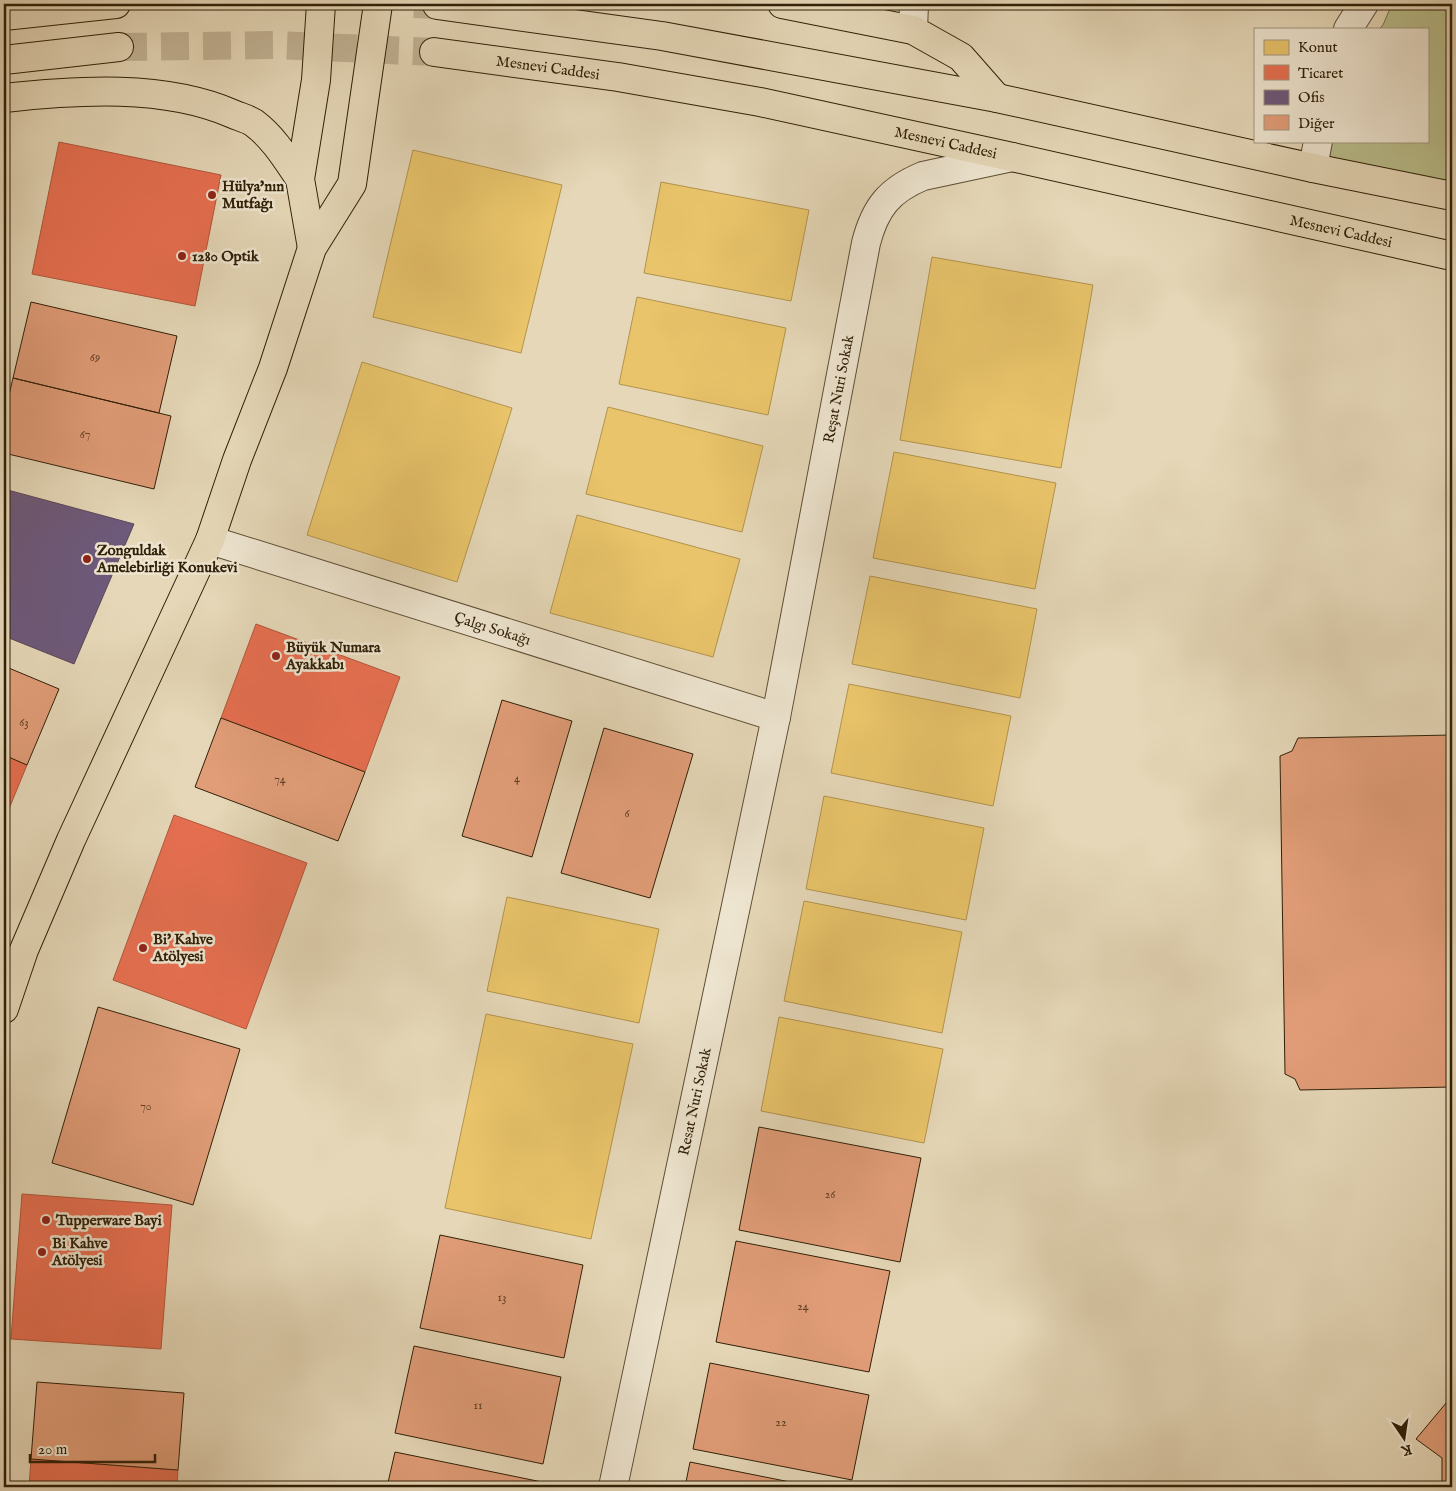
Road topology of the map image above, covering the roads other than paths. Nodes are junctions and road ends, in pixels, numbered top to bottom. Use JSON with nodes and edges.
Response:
{"nodes":[{"id":1,"x":116,"y":4,"type":"edge"},
{"id":2,"x":320,"y":4,"type":"edge"},
{"id":3,"x":378,"y":4,"type":"edge"},
{"id":4,"x":782,"y":4,"type":"edge"},
{"id":5,"x":1364,"y":4,"type":"edge"},
{"id":6,"x":436,"y":5,"type":"edge"},
{"id":7,"x":4,"y":16,"type":"edge"},
{"id":8,"x":913,"y":17,"type":"edge"},
{"id":9,"x":1349,"y":28,"type":"edge"},
{"id":10,"x":119,"y":47,"type":"tunnel mouth"},
{"id":11,"x":434,"y":52,"type":"tunnel mouth"},
{"id":12,"x":4,"y":60,"type":"edge"},
{"id":13,"x":4,"y":98,"type":"edge"},
{"id":14,"x":997,"y":98,"type":"junction"},
{"id":15,"x":1315,"y":154,"type":"edge"},
{"id":16,"x":1012,"y":156,"type":"junction"},
{"id":17,"x":300,"y":179,"type":"junction"},
{"id":18,"x":1452,"y":196,"type":"edge"},
{"id":19,"x":312,"y":248,"type":"junction"},
{"id":20,"x":1452,"y":256,"type":"edge"},
{"id":21,"x":210,"y":540,"type":"junction"},
{"id":22,"x":776,"y":717,"type":"junction"},
{"id":23,"x":4,"y":1009,"type":"edge"},
{"id":24,"x":613,"y":1487,"type":"edge"}],
"edges":[{"from":1,"to":7,"type":"main road"},
{"from":2,"to":17,"type":"main road"},
{"from":3,"to":19,"type":"main road"},
{"from":4,"to":8,"type":"main road"},
{"from":5,"to":9,"type":"street"},
{"from":6,"to":14,"type":"main road"},
{"from":8,"to":14,"type":"main road"},
{"from":10,"to":12,"type":"main road"},
{"from":11,"to":16,"type":"main road","name":"Mesnevi Caddesi"},
{"from":13,"to":17,"type":"main road"},
{"from":14,"to":15,"type":"main road"},
{"from":15,"to":18,"type":"main road"},
{"from":16,"to":20,"type":"main road","name":"Mesnevi Caddesi"},
{"from":16,"to":22,"type":"street","name":"Reşat Nuri Sokak"},
{"from":17,"to":19,"type":"main road"},
{"from":19,"to":21,"type":"main road"},
{"from":21,"to":22,"type":"street","name":"Çalgı Sokağı"},
{"from":21,"to":23,"type":"main road"},
{"from":22,"to":24,"type":"street","name":"Resat Nuri Sokak"}]}
